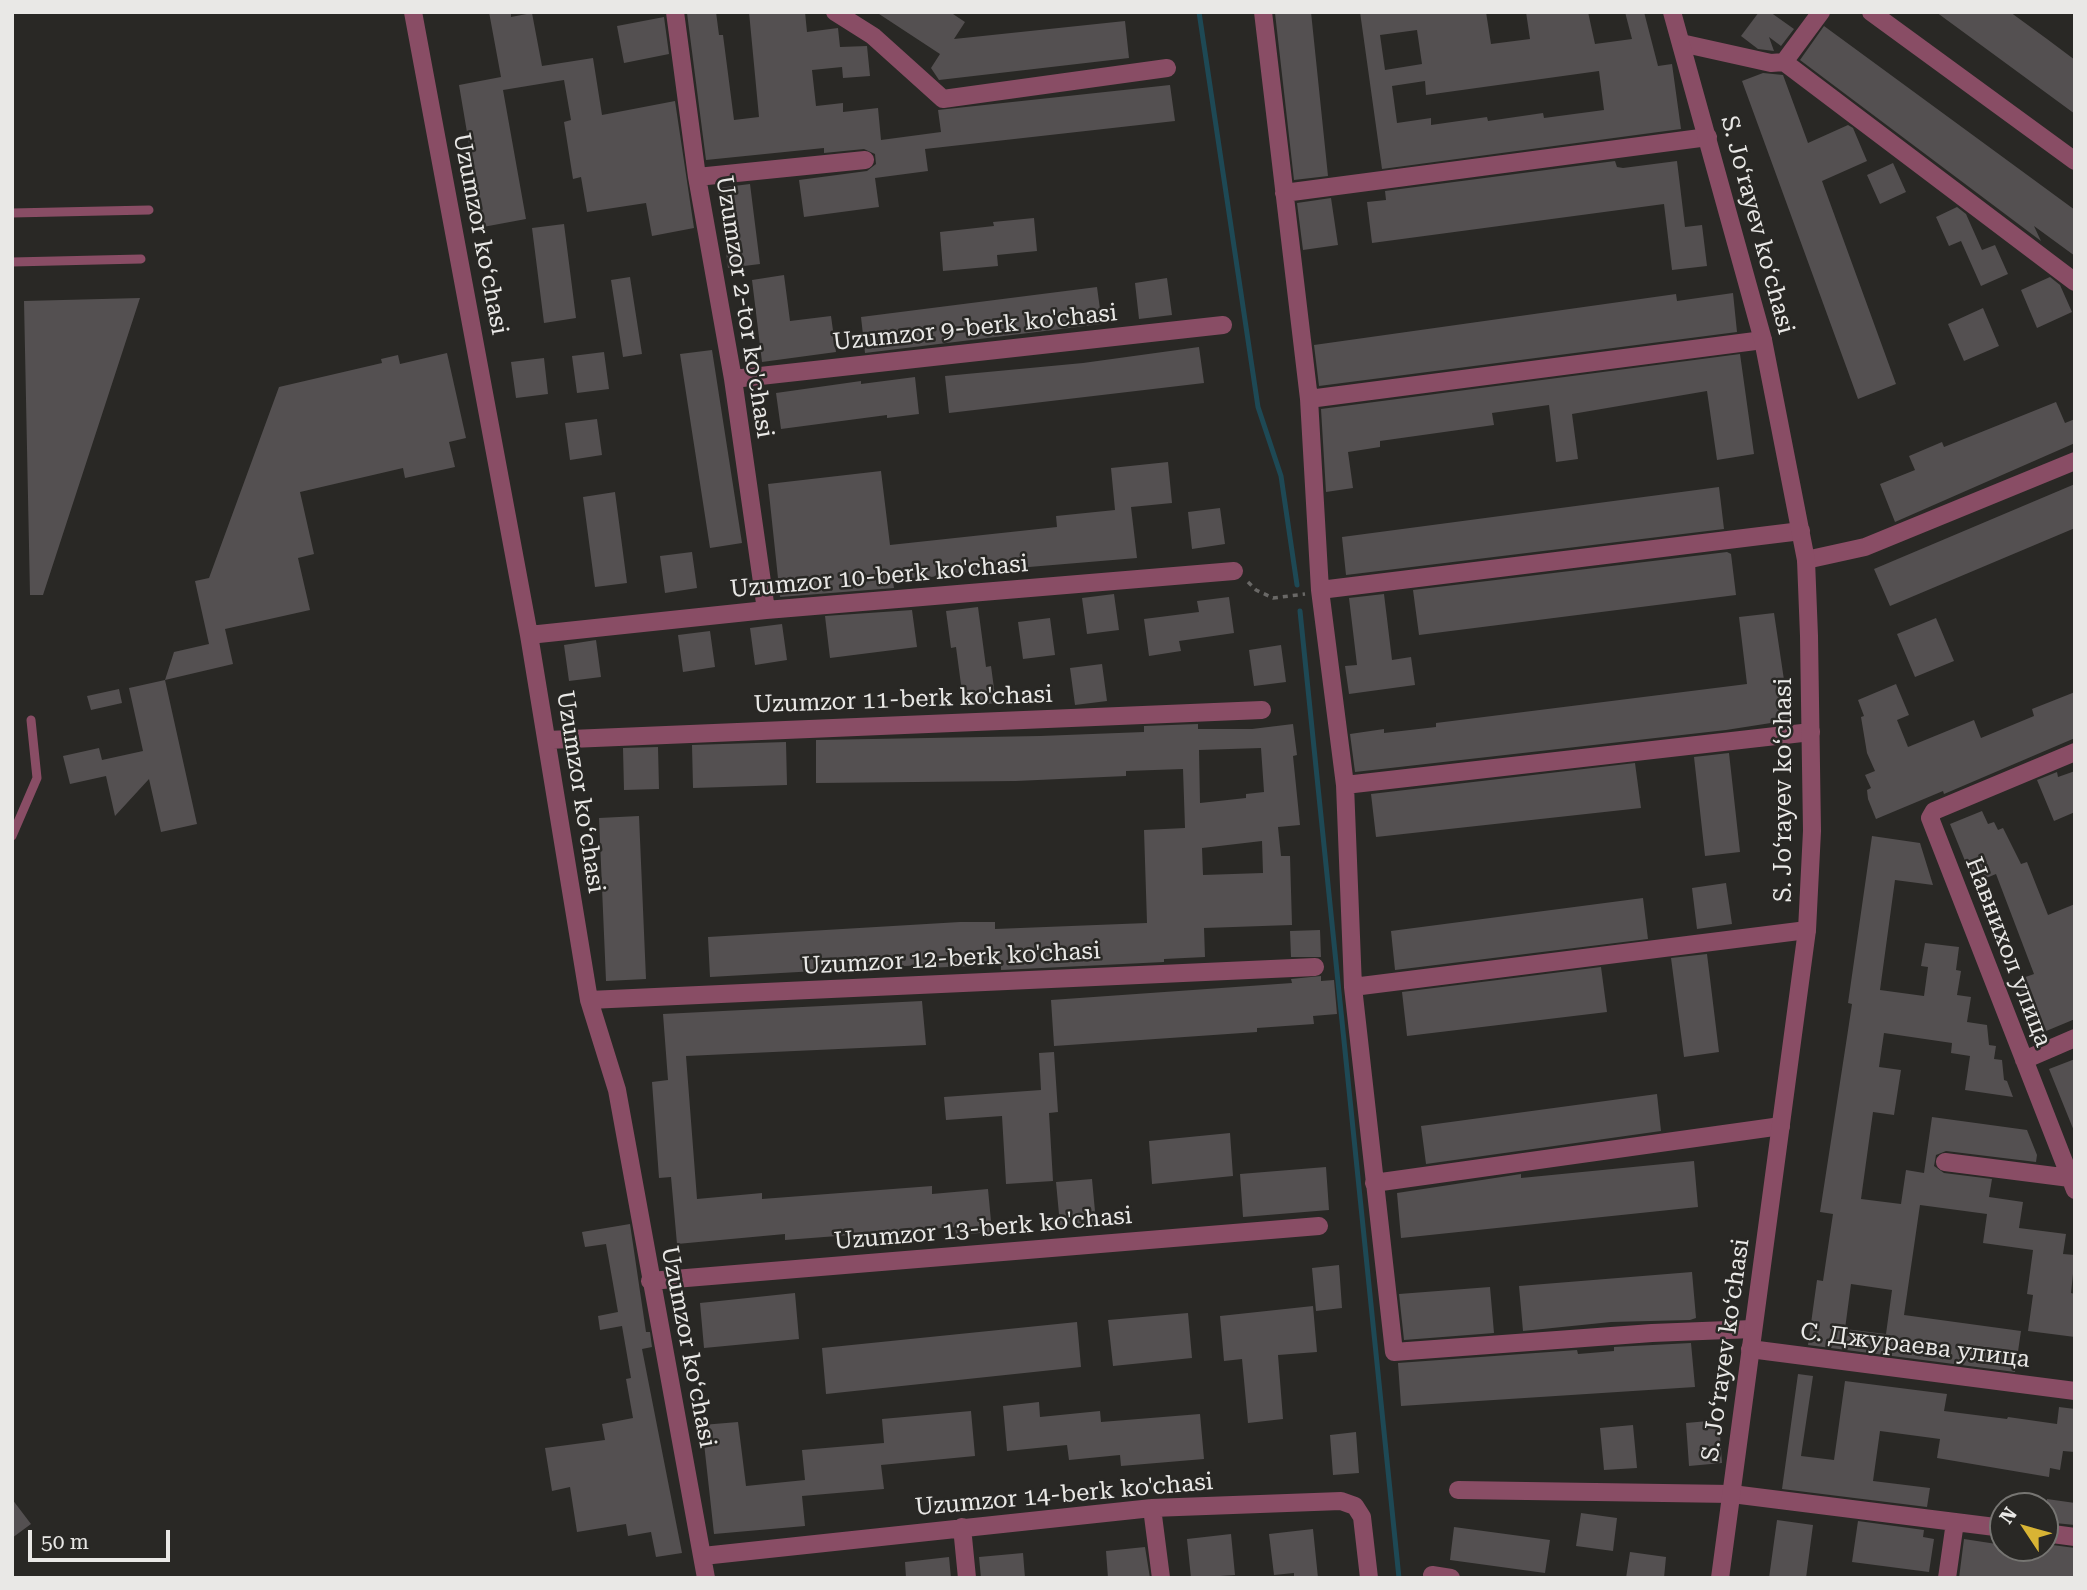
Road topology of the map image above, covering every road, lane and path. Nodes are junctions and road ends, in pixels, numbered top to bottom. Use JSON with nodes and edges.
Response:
{"nodes":[{"id":1,"x":414,"y":12,"type":"edge"},
{"id":2,"x":676,"y":12,"type":"edge"},
{"id":3,"x":835,"y":12,"type":"edge"},
{"id":4,"x":1263,"y":12,"type":"edge"},
{"id":5,"x":1672,"y":12,"type":"edge"},
{"id":6,"x":1821,"y":12,"type":"edge"},
{"id":7,"x":1871,"y":12,"type":"edge"},
{"id":8,"x":1681,"y":43,"type":"junction"},
{"id":9,"x":1784,"y":62,"type":"junction"},
{"id":10,"x":1167,"y":68,"type":"dead end"},
{"id":11,"x":1708,"y":137,"type":"junction"},
{"id":12,"x":866,"y":160,"type":"dead end"},
{"id":13,"x":2075,"y":161,"type":"edge"},
{"id":14,"x":698,"y":177,"type":"junction"},
{"id":15,"x":1284,"y":193,"type":"junction"},
{"id":16,"x":149,"y":210,"type":"dead end"},
{"id":17,"x":12,"y":213,"type":"edge"},
{"id":18,"x":141,"y":259,"type":"dead end"},
{"id":19,"x":12,"y":262,"type":"edge"},
{"id":20,"x":2075,"y":282,"type":"edge"},
{"id":21,"x":1223,"y":325,"type":"dead end"},
{"id":22,"x":1763,"y":340,"type":"junction"},
{"id":23,"x":733,"y":379,"type":"junction"},
{"id":24,"x":1309,"y":399,"type":"junction"},
{"id":25,"x":2075,"y":461,"type":"edge"},
{"id":26,"x":1801,"y":531,"type":"junction"},
{"id":27,"x":1806,"y":560,"type":"junction"},
{"id":28,"x":1234,"y":571,"type":"joint"},
{"id":29,"x":1320,"y":590,"type":"junction"},
{"id":30,"x":1298,"y":596,"type":"dead end"},
{"id":31,"x":766,"y":610,"type":"junction"},
{"id":32,"x":529,"y":635,"type":"junction"},
{"id":33,"x":1262,"y":710,"type":"dead end"},
{"id":34,"x":31,"y":720,"type":"dead end"},
{"id":35,"x":1811,"y":732,"type":"junction"},
{"id":36,"x":547,"y":740,"type":"junction"},
{"id":37,"x":2075,"y":752,"type":"edge"},
{"id":38,"x":1345,"y":785,"type":"junction"},
{"id":39,"x":12,"y":836,"type":"edge"},
{"id":40,"x":1807,"y":930,"type":"junction"},
{"id":41,"x":1315,"y":967,"type":"dead end"},
{"id":42,"x":1353,"y":987,"type":"junction"},
{"id":43,"x":589,"y":1000,"type":"junction"},
{"id":44,"x":2075,"y":1038,"type":"edge"},
{"id":45,"x":2024,"y":1060,"type":"junction"},
{"id":46,"x":1781,"y":1126,"type":"junction"},
{"id":47,"x":1945,"y":1162,"type":"dead end"},
{"id":48,"x":1374,"y":1183,"type":"junction"},
{"id":49,"x":2073,"y":1184,"type":"edge"},
{"id":50,"x":1319,"y":1226,"type":"dead end"},
{"id":51,"x":650,"y":1280,"type":"junction"},
{"id":52,"x":1753,"y":1329,"type":"junction"},
{"id":53,"x":1750,"y":1349,"type":"junction"},
{"id":54,"x":2075,"y":1391,"type":"edge"},
{"id":55,"x":1458,"y":1490,"type":"dead end"},
{"id":56,"x":1732,"y":1494,"type":"junction"},
{"id":57,"x":1152,"y":1508,"type":"junction"},
{"id":58,"x":1955,"y":1522,"type":"junction"},
{"id":59,"x":1989,"y":1526,"type":"edge"},
{"id":60,"x":962,"y":1527,"type":"junction"},
{"id":61,"x":703,"y":1556,"type":"junction"},
{"id":62,"x":1432,"y":1575,"type":"dead end"},
{"id":63,"x":706,"y":1578,"type":"edge"},
{"id":64,"x":967,"y":1578,"type":"edge"},
{"id":65,"x":1161,"y":1578,"type":"edge"},
{"id":66,"x":1369,"y":1578,"type":"edge"},
{"id":67,"x":1451,"y":1578,"type":"edge"},
{"id":68,"x":1720,"y":1578,"type":"edge"},
{"id":69,"x":1947,"y":1578,"type":"edge"}],
"edges":[{"from":1,"to":32,"type":"street","name":"Uzumzor koʻchasi"},
{"from":2,"to":14,"type":"street","name":"Uzumzor 2-tor ko'chasi"},
{"from":3,"to":10,"type":"street"},
{"from":4,"to":15,"type":"street"},
{"from":5,"to":8,"type":"street","name":"S. Joʻrayev koʻchasi"},
{"from":6,"to":9,"type":"street"},
{"from":7,"to":13,"type":"street"},
{"from":8,"to":9,"type":"street"},
{"from":8,"to":11,"type":"street","name":"S. Joʻrayev koʻchasi"},
{"from":9,"to":20,"type":"street"},
{"from":11,"to":15,"type":"street"},
{"from":11,"to":22,"type":"street","name":"S. Joʻrayev koʻchasi"},
{"from":12,"to":14,"type":"street"},
{"from":14,"to":23,"type":"street","name":"Uzumzor 2-tor ko'chasi"},
{"from":15,"to":24,"type":"street"},
{"from":16,"to":17,"type":"lane"},
{"from":18,"to":19,"type":"lane"},
{"from":21,"to":23,"type":"street","name":"Uzumzor 9-berk ko'chasi"},
{"from":22,"to":24,"type":"street"},
{"from":22,"to":26,"type":"street","name":"S. Joʻrayev koʻchasi"},
{"from":23,"to":31,"type":"street","name":"Uzumzor 2-tor ko'chasi"},
{"from":24,"to":29,"type":"street"},
{"from":25,"to":27,"type":"street"},
{"from":26,"to":27,"type":"street","name":"S. Joʻrayev koʻchasi"},
{"from":26,"to":29,"type":"street"},
{"from":27,"to":35,"type":"street","name":"S. Joʻrayev koʻchasi"},
{"from":28,"to":30,"type":"path"},
{"from":28,"to":31,"type":"street","name":"Uzumzor 10-berk ko'chasi"},
{"from":29,"to":38,"type":"street"},
{"from":31,"to":32,"type":"street","name":"Uzumzor 10-berk ko'chasi"},
{"from":32,"to":36,"type":"street","name":"Uzumzor koʻchasi"},
{"from":33,"to":36,"type":"street","name":"Uzumzor 11-berk ko'chasi"},
{"from":34,"to":39,"type":"lane"},
{"from":35,"to":38,"type":"street"},
{"from":35,"to":40,"type":"street","name":"S. Joʻrayev koʻchasi"},
{"from":36,"to":43,"type":"street","name":"Uzumzor koʻchasi"},
{"from":37,"to":45,"type":"street","name":"Навнихол улица"},
{"from":38,"to":42,"type":"street"},
{"from":40,"to":42,"type":"street"},
{"from":40,"to":46,"type":"street","name":"S. Joʻrayev koʻchasi"},
{"from":41,"to":43,"type":"street","name":"Uzumzor 12-berk ko'chasi"},
{"from":42,"to":48,"type":"street"},
{"from":43,"to":51,"type":"street","name":"Uzumzor koʻchasi"},
{"from":44,"to":45,"type":"street"},
{"from":45,"to":49,"type":"street","name":"Навнихол улица"},
{"from":46,"to":48,"type":"street"},
{"from":46,"to":52,"type":"street","name":"S. Joʻrayev koʻchasi"},
{"from":47,"to":49,"type":"street"},
{"from":48,"to":52,"type":"street"},
{"from":50,"to":51,"type":"street","name":"Uzumzor 13-berk ko'chasi"},
{"from":51,"to":61,"type":"street","name":"Uzumzor koʻchasi"},
{"from":52,"to":53,"type":"street","name":"S. Joʻrayev koʻchasi"},
{"from":53,"to":54,"type":"street","name":"С. Джураева улица"},
{"from":53,"to":56,"type":"street","name":"S. Joʻrayev koʻchasi"},
{"from":55,"to":56,"type":"street"},
{"from":56,"to":58,"type":"street"},
{"from":56,"to":68,"type":"street","name":"S. Joʻrayev koʻchasi"},
{"from":57,"to":60,"type":"street","name":"Uzumzor 14-berk ko'chasi"},
{"from":57,"to":65,"type":"street"},
{"from":57,"to":66,"type":"street","name":"Uzumzor 14-berk ko'chasi"},
{"from":58,"to":59,"type":"street"},
{"from":58,"to":69,"type":"street"},
{"from":60,"to":61,"type":"street","name":"Uzumzor 14-berk ko'chasi"},
{"from":60,"to":64,"type":"street"},
{"from":61,"to":63,"type":"street","name":"Uzumzor koʻchasi"},
{"from":62,"to":67,"type":"street"}]}
